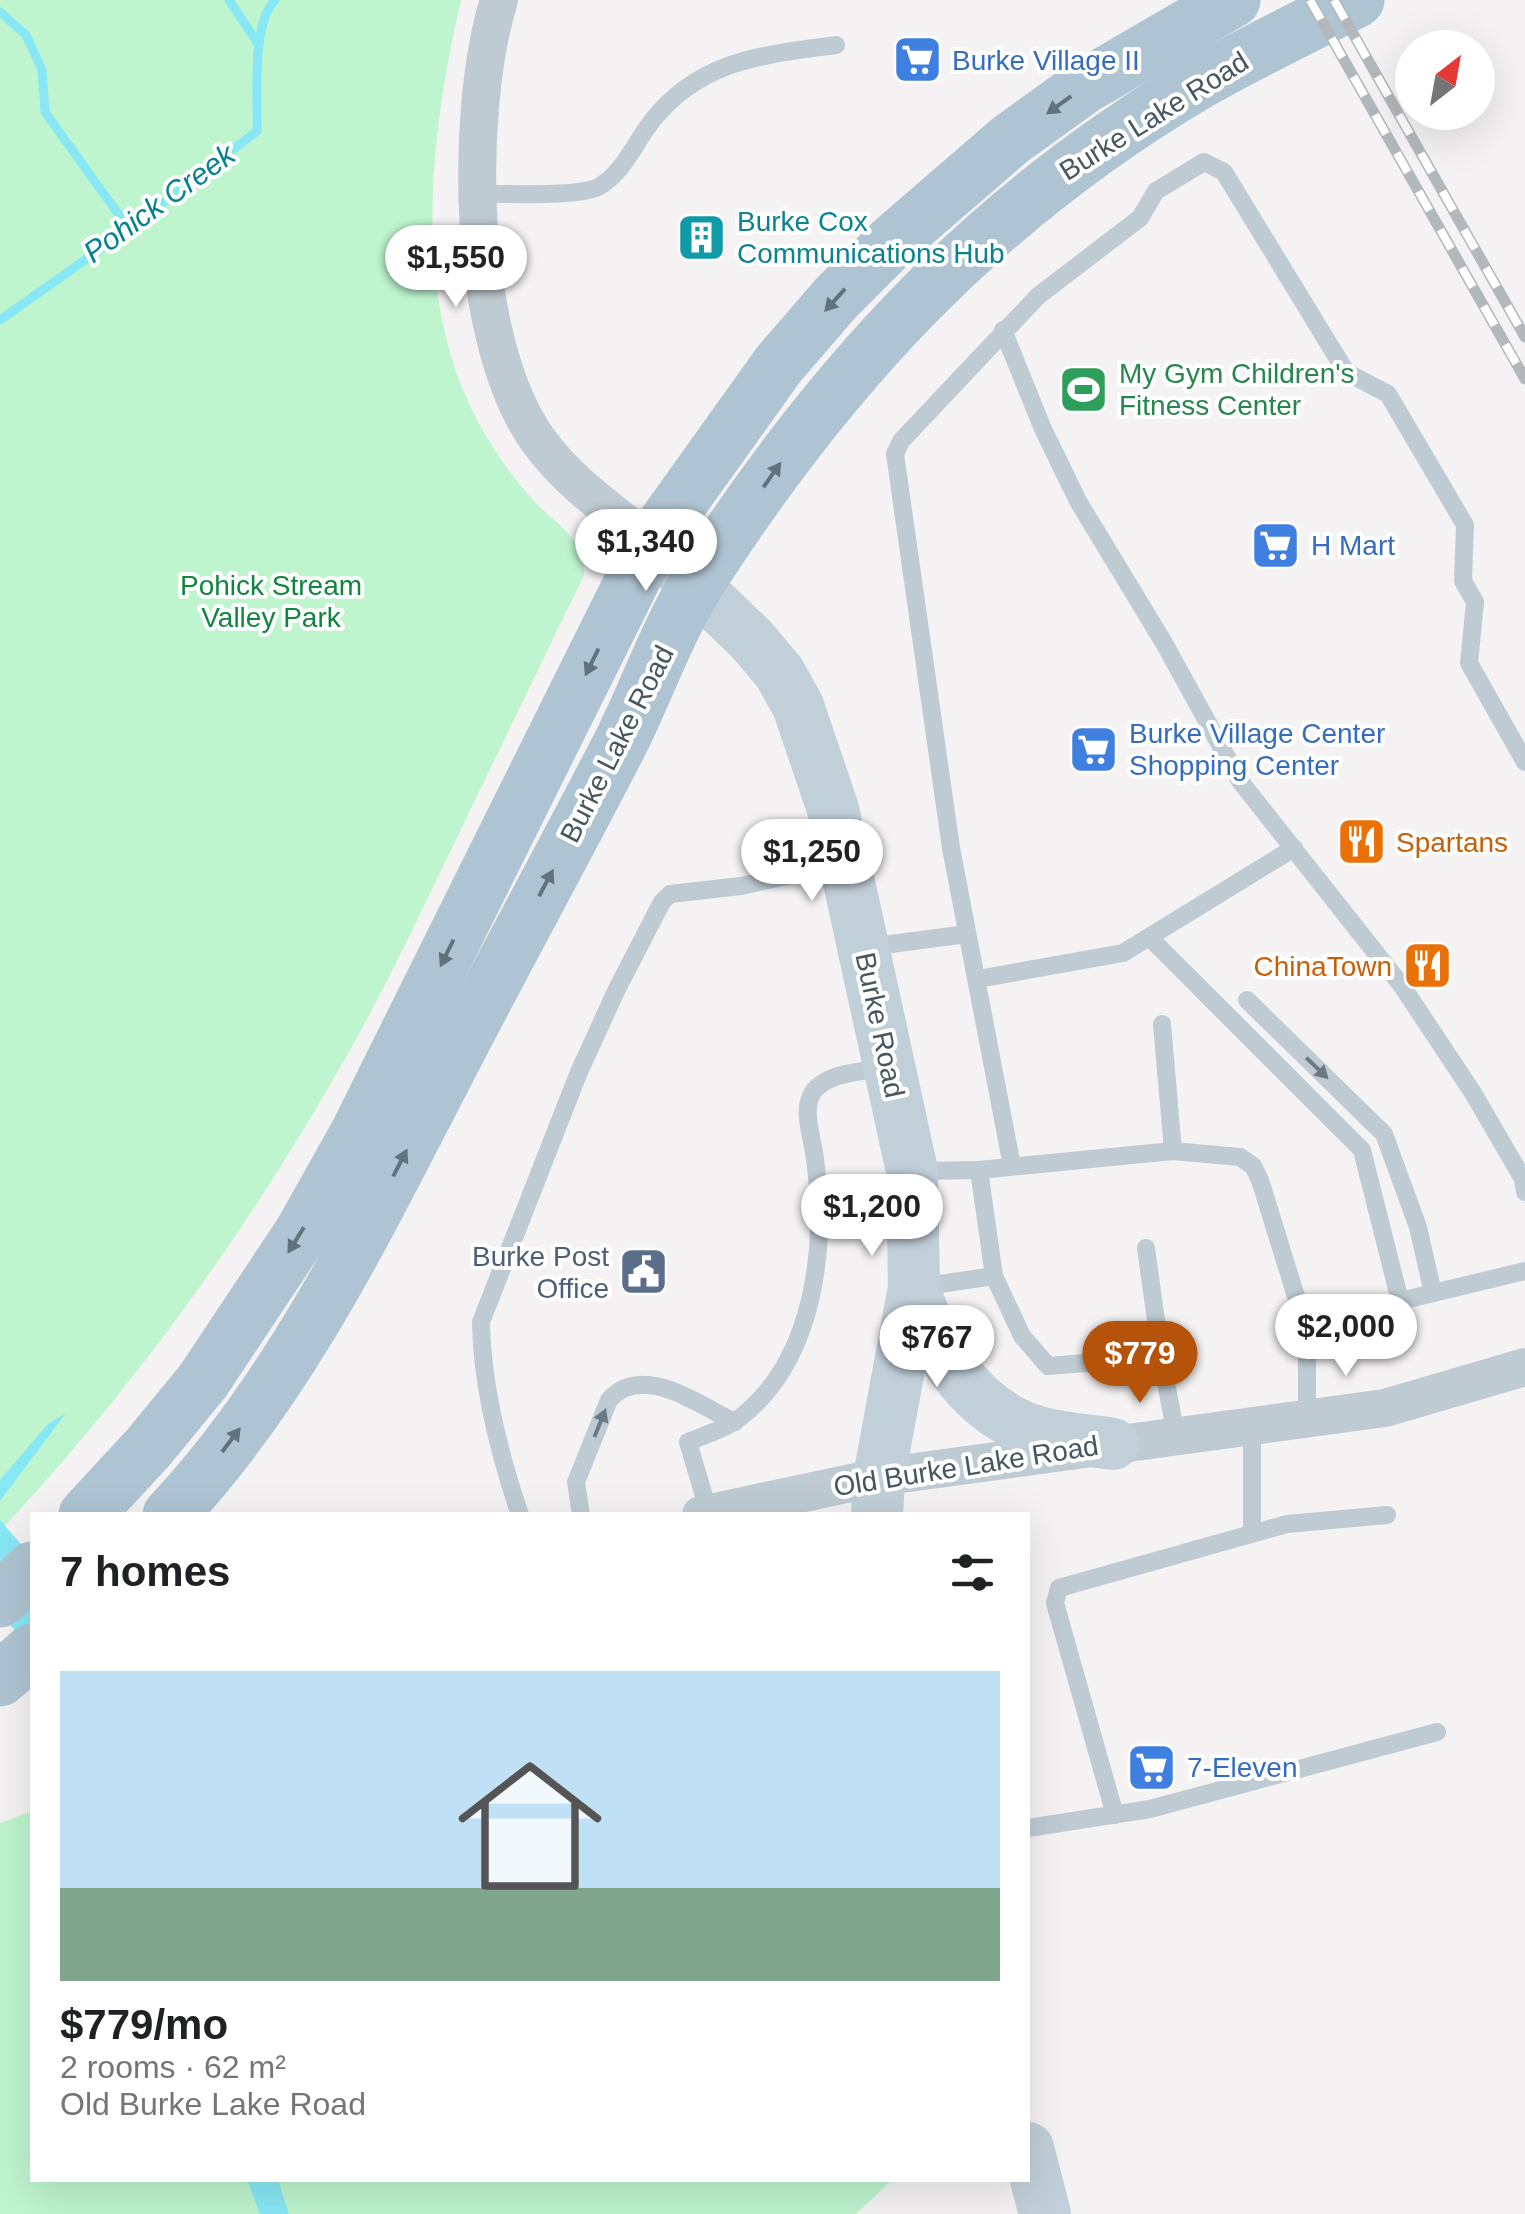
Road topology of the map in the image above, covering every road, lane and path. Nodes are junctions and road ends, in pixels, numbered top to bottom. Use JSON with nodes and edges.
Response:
{"nodes":[{"id":1,"x":499,"y":0,"type":"edge"},
{"id":2,"x":1233,"y":0,"type":"edge"},
{"id":3,"x":1357,"y":0,"type":"edge"},
{"id":4,"x":836,"y":45,"type":"dead end"},
{"id":5,"x":478,"y":194,"type":"junction"},
{"id":6,"x":1004,"y":330,"type":"junction"},
{"id":7,"x":651,"y":543,"type":"junction"},
{"id":8,"x":696,"y":584,"type":"junction"},
{"id":9,"x":1525,"y":762,"type":"edge"},
{"id":10,"x":1294,"y":848,"type":"junction"},
{"id":11,"x":845,"y":863,"type":"junction"},
{"id":12,"x":967,"y":934,"type":"junction"},
{"id":13,"x":1149,"y":936,"type":"junction"},
{"id":14,"x":864,"y":947,"type":"junction"},
{"id":15,"x":978,"y":979,"type":"junction"},
{"id":16,"x":1247,"y":1000,"type":"dead end"},
{"id":17,"x":1162,"y":1024,"type":"dead end"},
{"id":18,"x":890,"y":1067,"type":"junction"},
{"id":19,"x":1173,"y":1151,"type":"junction"},
{"id":20,"x":1012,"y":1166,"type":"junction"},
{"id":21,"x":978,"y":1170,"type":"junction"},
{"id":22,"x":912,"y":1171,"type":"junction"},
{"id":23,"x":1524,"y":1183,"type":"edge"},
{"id":24,"x":1146,"y":1248,"type":"dead end"},
{"id":25,"x":1525,"y":1271,"type":"edge"},
{"id":26,"x":994,"y":1276,"type":"junction"},
{"id":27,"x":914,"y":1288,"type":"junction"},
{"id":28,"x":1433,"y":1293,"type":"junction"},
{"id":29,"x":1400,"y":1301,"type":"junction"},
{"id":30,"x":1308,"y":1332,"type":"junction"},
{"id":31,"x":1161,"y":1357,"type":"junction"},
{"id":32,"x":1525,"y":1367,"type":"edge"},
{"id":33,"x":1307,"y":1418,"type":"junction"},
{"id":34,"x":735,"y":1422,"type":"junction"},
{"id":35,"x":1252,"y":1424,"type":"junction"},
{"id":36,"x":1176,"y":1435,"type":"junction"},
{"id":37,"x":1113,"y":1444,"type":"junction"},
{"id":38,"x":878,"y":1496,"type":"edge"},
{"id":39,"x":89,"y":1512,"type":"edge"},
{"id":40,"x":172,"y":1512,"type":"edge"},
{"id":41,"x":519,"y":1512,"type":"edge"},
{"id":42,"x":581,"y":1512,"type":"edge"},
{"id":43,"x":705,"y":1512,"type":"edge"},
{"id":44,"x":724,"y":1512,"type":"edge"},
{"id":45,"x":1387,"y":1515,"type":"dead end"},
{"id":46,"x":1252,"y":1534,"type":"junction"},
{"id":47,"x":30,"y":1571,"type":"edge"},
{"id":48,"x":0,"y":1600,"type":"edge"},
{"id":49,"x":1437,"y":1732,"type":"dead end"},
{"id":50,"x":1115,"y":1815,"type":"junction"},
{"id":51,"x":1030,"y":1828,"type":"edge"},
{"id":52,"x":1030,"y":2156,"type":"edge"},
{"id":53,"x":1045,"y":2214,"type":"edge"}],
"edges":[{"from":1,"to":5,"type":"street","name":"Burke Road"},
{"from":2,"to":7,"type":"main road","name":"Burke Lake Road","one_way":true},
{"from":8,"to":3,"type":"main road","name":"Burke Lake Road","one_way":true},
{"from":4,"to":5,"type":"lane"},
{"from":5,"to":7,"type":"street","name":"Burke Road"},
{"from":6,"to":9,"type":"lane"},
{"from":6,"to":10,"type":"lane"},
{"from":6,"to":12,"type":"lane"},
{"from":7,"to":8,"type":"street","name":"Burke Road"},
{"from":7,"to":39,"type":"main road","name":"Burke Lake Road","one_way":true},
{"from":8,"to":11,"type":"street","name":"Burke Road"},
{"from":40,"to":8,"type":"main road","name":"Burke Lake Road","one_way":true},
{"from":10,"to":13,"type":"lane"},
{"from":10,"to":23,"type":"lane"},
{"from":11,"to":14,"type":"street","name":"Burke Road"},
{"from":11,"to":41,"type":"lane"},
{"from":12,"to":14,"type":"lane"},
{"from":12,"to":15,"type":"lane"},
{"from":13,"to":15,"type":"lane"},
{"from":13,"to":29,"type":"lane"},
{"from":14,"to":18,"type":"street","name":"Burke Road"},
{"from":15,"to":20,"type":"lane"},
{"from":16,"to":28,"type":"lane","one_way":true},
{"from":17,"to":19,"type":"lane"},
{"from":18,"to":22,"type":"street","name":"Burke Road"},
{"from":18,"to":34,"type":"lane"},
{"from":19,"to":20,"type":"lane"},
{"from":19,"to":30,"type":"lane"},
{"from":20,"to":21,"type":"lane"},
{"from":21,"to":22,"type":"lane"},
{"from":21,"to":26,"type":"lane"},
{"from":22,"to":27,"type":"street","name":"Burke Road"},
{"from":24,"to":31,"type":"lane"},
{"from":25,"to":28,"type":"lane"},
{"from":26,"to":27,"type":"lane"},
{"from":26,"to":31,"type":"lane"},
{"from":27,"to":37,"type":"street"},
{"from":27,"to":38,"type":"street","name":"Burke Road"},
{"from":28,"to":29,"type":"lane"},
{"from":29,"to":30,"type":"lane"},
{"from":30,"to":33,"type":"lane"},
{"from":31,"to":36,"type":"lane"},
{"from":32,"to":33,"type":"street","name":"Old Burke Lake Road"},
{"from":33,"to":35,"type":"street","name":"Old Burke Lake Road"},
{"from":42,"to":34,"type":"lane","one_way":true},
{"from":34,"to":43,"type":"lane"},
{"from":35,"to":36,"type":"street","name":"Old Burke Lake Road"},
{"from":35,"to":46,"type":"lane"},
{"from":36,"to":37,"type":"street","name":"Old Burke Lake Road"},
{"from":37,"to":38,"type":"street","name":"Old Burke Lake Road"},
{"from":38,"to":44,"type":"street","name":"Old Burke Lake Road"},
{"from":45,"to":46,"type":"lane"},
{"from":46,"to":50,"type":"lane"},
{"from":47,"to":48,"type":"main road"},
{"from":49,"to":50,"type":"lane"},
{"from":50,"to":51,"type":"lane"},
{"from":52,"to":53,"type":"street"}]}
